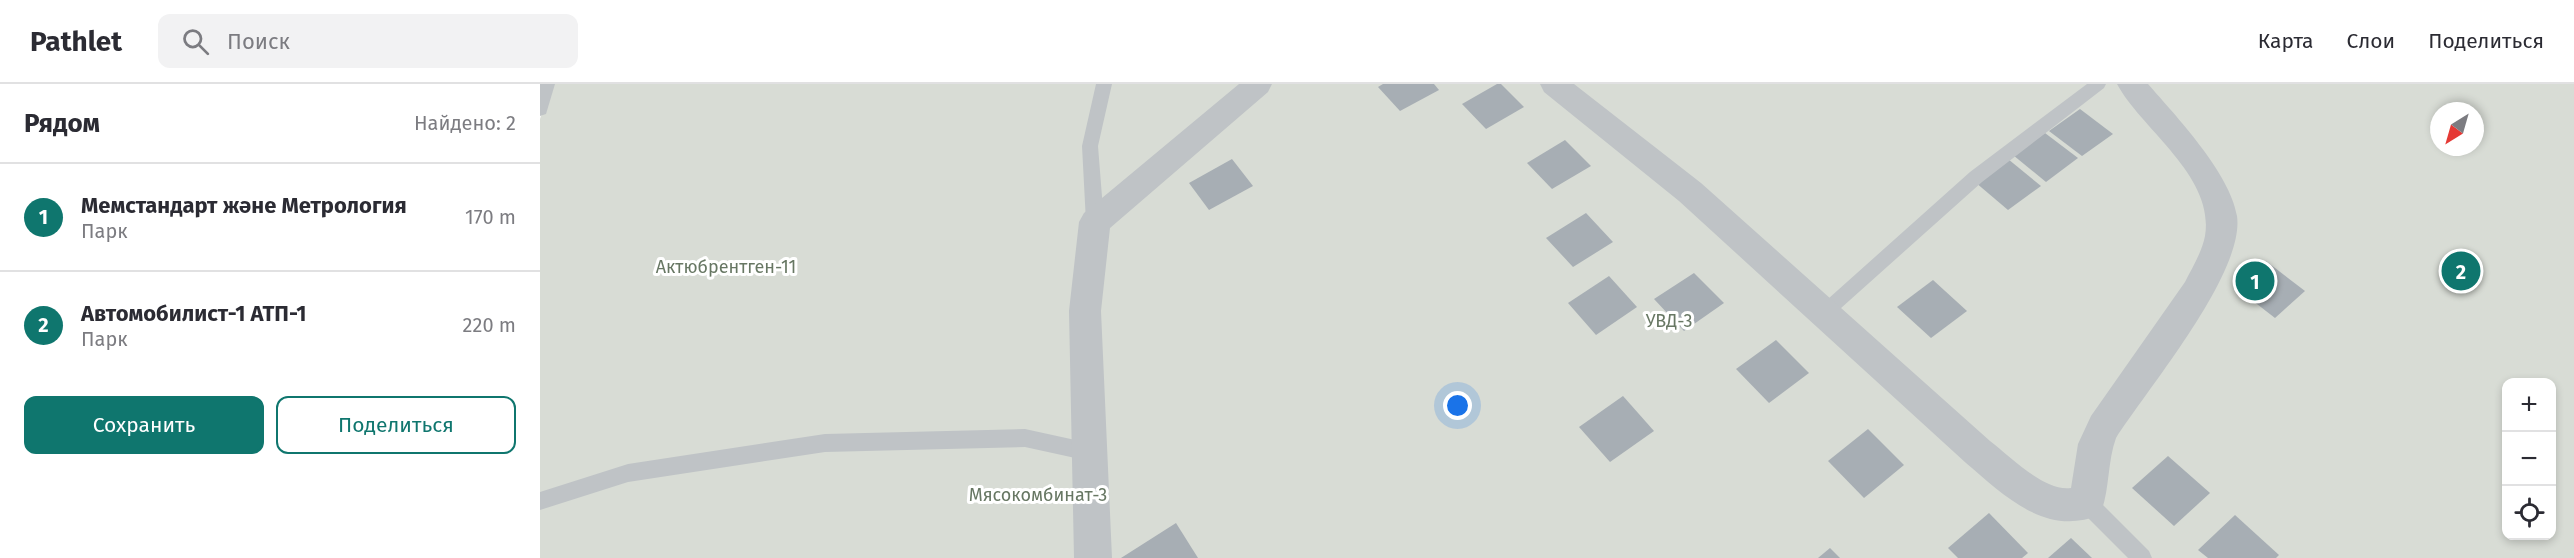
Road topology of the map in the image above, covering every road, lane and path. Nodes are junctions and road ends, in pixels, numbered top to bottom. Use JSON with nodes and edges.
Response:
{"nodes":[{"id":1,"x":547,"y":84,"type":"edge"},
{"id":2,"x":1104,"y":84,"type":"edge"},
{"id":3,"x":1258,"y":84,"type":"edge"},
{"id":4,"x":1554,"y":84,"type":"edge"},
{"id":5,"x":2098,"y":84,"type":"edge"},
{"id":6,"x":2131,"y":84,"type":"edge"},
{"id":7,"x":540,"y":110,"type":"edge"},
{"id":8,"x":1095,"y":222,"type":"junction"},
{"id":9,"x":1824,"y":312,"type":"junction"},
{"id":10,"x":1089,"y":452,"type":"junction"},
{"id":11,"x":540,"y":501,"type":"edge"},
{"id":12,"x":2087,"y":503,"type":"junction"},
{"id":13,"x":1093,"y":558,"type":"edge"},
{"id":14,"x":2142,"y":558,"type":"edge"}],
"edges":[{"from":1,"to":7,"type":"lane"},
{"from":2,"to":8,"type":"lane"},
{"from":3,"to":8,"type":"street"},
{"from":4,"to":9,"type":"street"},
{"from":5,"to":9,"type":"lane"},
{"from":6,"to":12,"type":"street"},
{"from":8,"to":10,"type":"street"},
{"from":9,"to":12,"type":"street"},
{"from":10,"to":11,"type":"lane"},
{"from":10,"to":13,"type":"street"},
{"from":12,"to":14,"type":"lane"}]}
